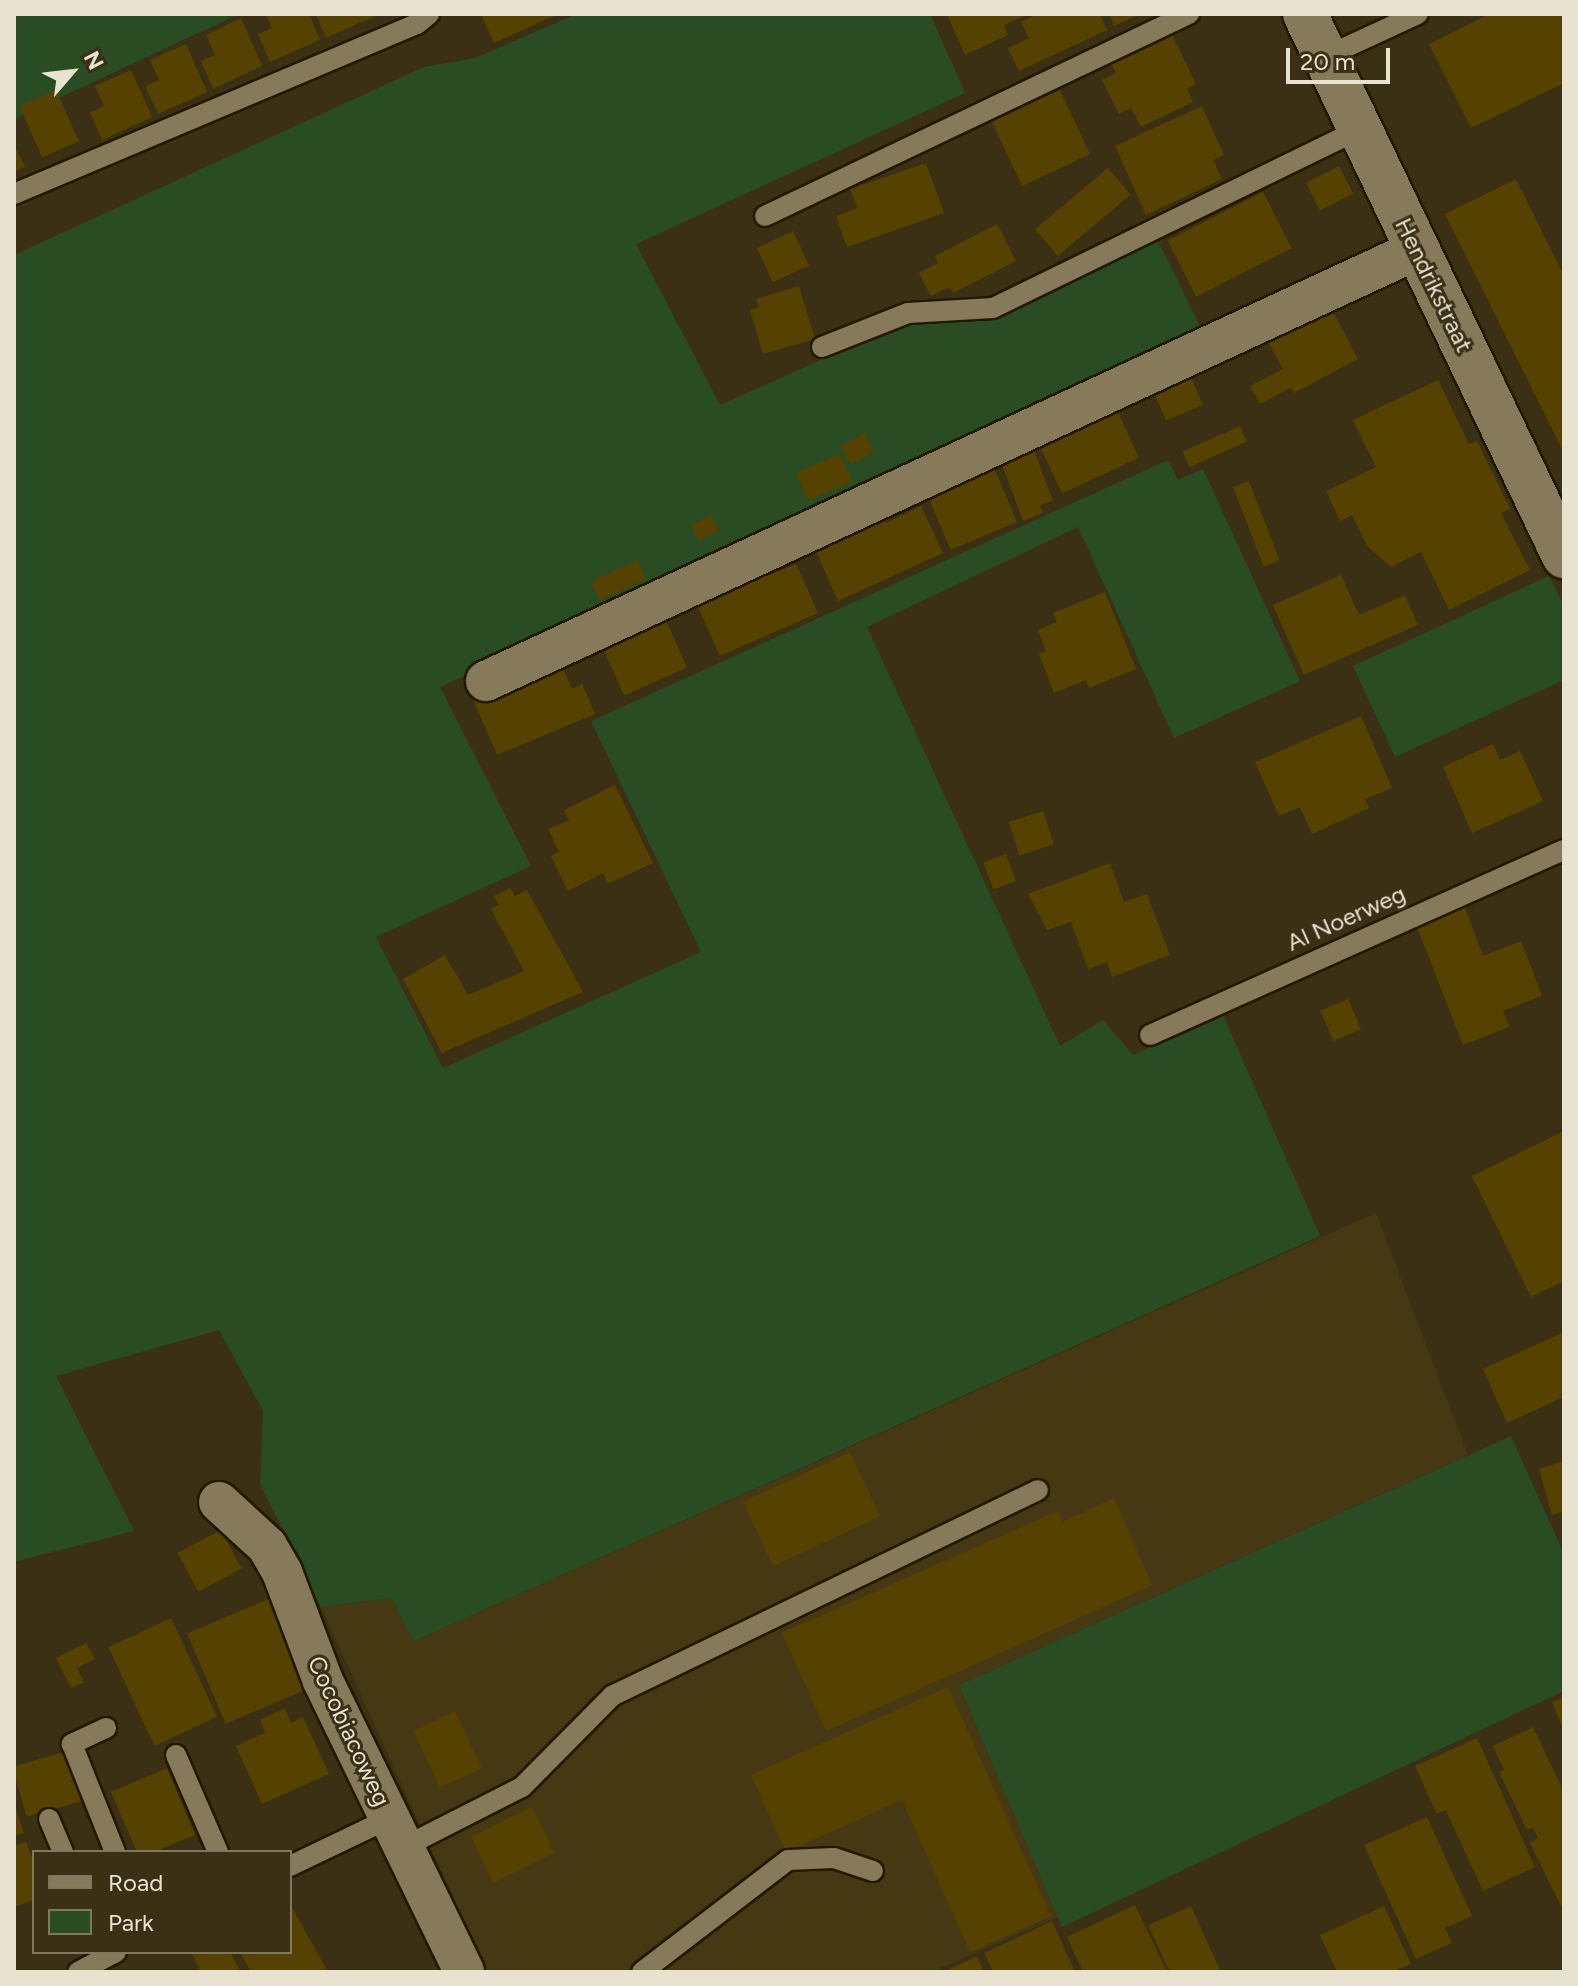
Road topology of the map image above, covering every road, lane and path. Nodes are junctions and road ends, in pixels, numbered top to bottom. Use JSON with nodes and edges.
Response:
{"nodes":[{"id":1,"x":429,"y":14,"type":"edge"},
{"id":2,"x":1189,"y":14,"type":"edge"},
{"id":3,"x":1305,"y":14,"type":"edge"},
{"id":4,"x":1418,"y":14,"type":"edge"},
{"id":5,"x":1325,"y":57,"type":"junction"},
{"id":6,"x":1360,"y":129,"type":"junction"},
{"id":7,"x":14,"y":194,"type":"edge"},
{"id":8,"x":765,"y":216,"type":"dead end"},
{"id":9,"x":1416,"y":250,"type":"junction"},
{"id":10,"x":822,"y":347,"type":"dead end"},
{"id":11,"x":1564,"y":556,"type":"edge"},
{"id":12,"x":486,"y":681,"type":"dead end"},
{"id":13,"x":1564,"y":850,"type":"edge"},
{"id":14,"x":1150,"y":1035,"type":"dead end"},
{"id":15,"x":1038,"y":1490,"type":"dead end"},
{"id":16,"x":219,"y":1502,"type":"dead end"},
{"id":17,"x":106,"y":1728,"type":"dead end"},
{"id":18,"x":176,"y":1755,"type":"dead end"},
{"id":19,"x":49,"y":1819,"type":"dead end"},
{"id":20,"x":397,"y":1832,"type":"junction"},
{"id":21,"x":62,"y":1850,"type":"edge"},
{"id":22,"x":114,"y":1850,"type":"edge"},
{"id":23,"x":217,"y":1850,"type":"edge"},
{"id":24,"x":292,"y":1865,"type":"edge"},
{"id":25,"x":873,"y":1871,"type":"dead end"},
{"id":26,"x":109,"y":1954,"type":"edge"},
{"id":27,"x":78,"y":1972,"type":"edge"},
{"id":28,"x":464,"y":1972,"type":"edge"},
{"id":29,"x":642,"y":1972,"type":"edge"}],
"edges":[{"from":1,"to":7,"type":"lane"},
{"from":2,"to":8,"type":"lane"},
{"from":3,"to":5,"type":"street","name":"Hendrikstraat"},
{"from":4,"to":5,"type":"lane"},
{"from":5,"to":6,"type":"street","name":"Hendrikstraat"},
{"from":6,"to":9,"type":"street","name":"Hendrikstraat"},
{"from":6,"to":10,"type":"lane"},
{"from":9,"to":11,"type":"street","name":"Hendrikstraat"},
{"from":9,"to":12,"type":"street"},
{"from":13,"to":14,"type":"lane","name":"Al Noerweg"},
{"from":15,"to":20,"type":"lane"},
{"from":16,"to":20,"type":"street","name":"Cocobiacoweg"},
{"from":17,"to":22,"type":"lane"},
{"from":18,"to":23,"type":"lane"},
{"from":19,"to":21,"type":"lane"},
{"from":20,"to":24,"type":"lane"},
{"from":20,"to":28,"type":"street","name":"Cocobiacoweg"},
{"from":25,"to":29,"type":"lane"},
{"from":26,"to":27,"type":"lane"}]}
